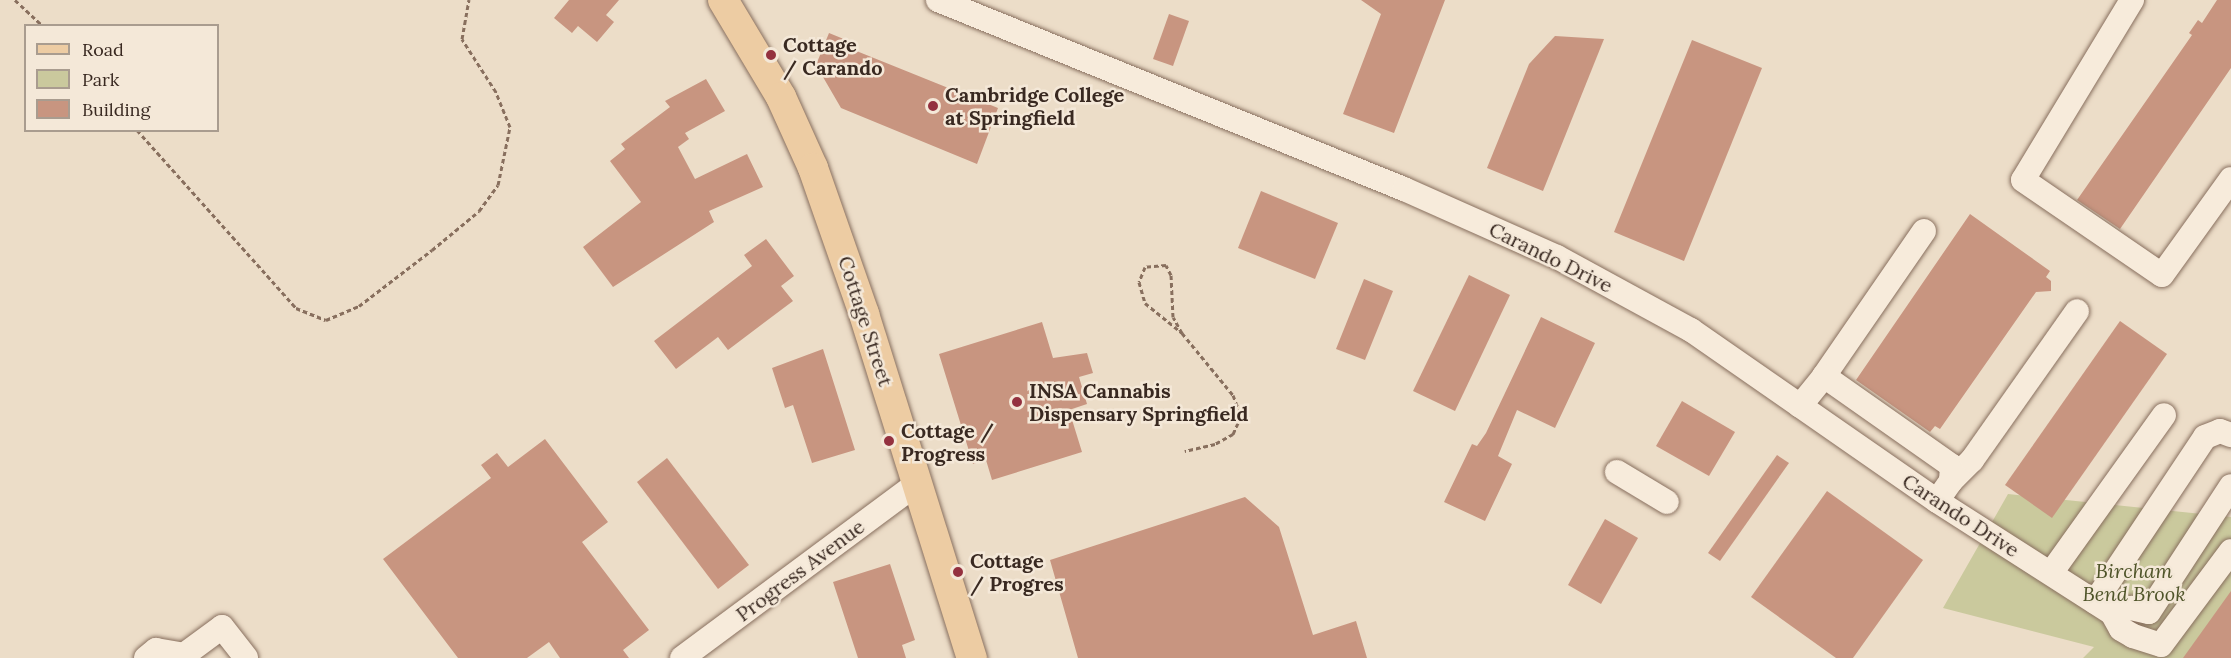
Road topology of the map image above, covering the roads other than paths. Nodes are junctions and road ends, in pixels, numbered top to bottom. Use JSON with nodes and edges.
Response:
{"nodes":[{"id":1,"x":723,"y":0,"type":"edge"},
{"id":2,"x":938,"y":0,"type":"edge"},
{"id":3,"x":2132,"y":0,"type":"edge"},
{"id":4,"x":2231,"y":179,"type":"edge"},
{"id":5,"x":1923,"y":231,"type":"dead end"},
{"id":6,"x":2077,"y":311,"type":"dead end"},
{"id":7,"x":1824,"y":376,"type":"junction"},
{"id":8,"x":1800,"y":406,"type":"junction"},
{"id":9,"x":2164,"y":415,"type":"dead end"},
{"id":10,"x":2231,"y":435,"type":"edge"},
{"id":11,"x":1617,"y":472,"type":"dead end"},
{"id":12,"x":1951,"y":480,"type":"junction"},
{"id":13,"x":918,"y":483,"type":"junction"},
{"id":14,"x":2231,"y":486,"type":"edge"},
{"id":15,"x":1937,"y":501,"type":"junction"},
{"id":16,"x":1667,"y":502,"type":"dead end"},
{"id":17,"x":2231,"y":551,"type":"edge"},
{"id":18,"x":2051,"y":573,"type":"junction"},
{"id":19,"x":2103,"y":608,"type":"junction"},
{"id":20,"x":2149,"y":612,"type":"junction"},
{"id":21,"x":2173,"y":632,"type":"junction"},
{"id":22,"x":146,"y":658,"type":"edge"},
{"id":23,"x":246,"y":658,"type":"edge"},
{"id":24,"x":682,"y":658,"type":"edge"},
{"id":25,"x":972,"y":658,"type":"edge"}],
"edges":[{"from":1,"to":13,"type":"main road","name":"Cottage Street"},
{"from":2,"to":8,"type":"street","name":"Carando Drive"},
{"from":3,"to":4,"type":"street"},
{"from":5,"to":7,"type":"street"},
{"from":6,"to":12,"type":"street"},
{"from":7,"to":8,"type":"street"},
{"from":7,"to":12,"type":"street"},
{"from":8,"to":15,"type":"street","name":"Carando Drive"},
{"from":9,"to":18,"type":"street"},
{"from":10,"to":19,"type":"street"},
{"from":11,"to":16,"type":"street"},
{"from":12,"to":15,"type":"street"},
{"from":13,"to":24,"type":"street","name":"Progress Avenue"},
{"from":13,"to":25,"type":"main road","name":"Cottage Street"},
{"from":14,"to":20,"type":"street"},
{"from":15,"to":18,"type":"street","name":"Carando Drive"},
{"from":17,"to":21,"type":"street"},
{"from":18,"to":19,"type":"street","name":"Carando Drive"},
{"from":19,"to":20,"type":"street"},
{"from":19,"to":21,"type":"street","name":"Carando Drive"},
{"from":20,"to":21,"type":"street"},
{"from":22,"to":23,"type":"street"}]}
